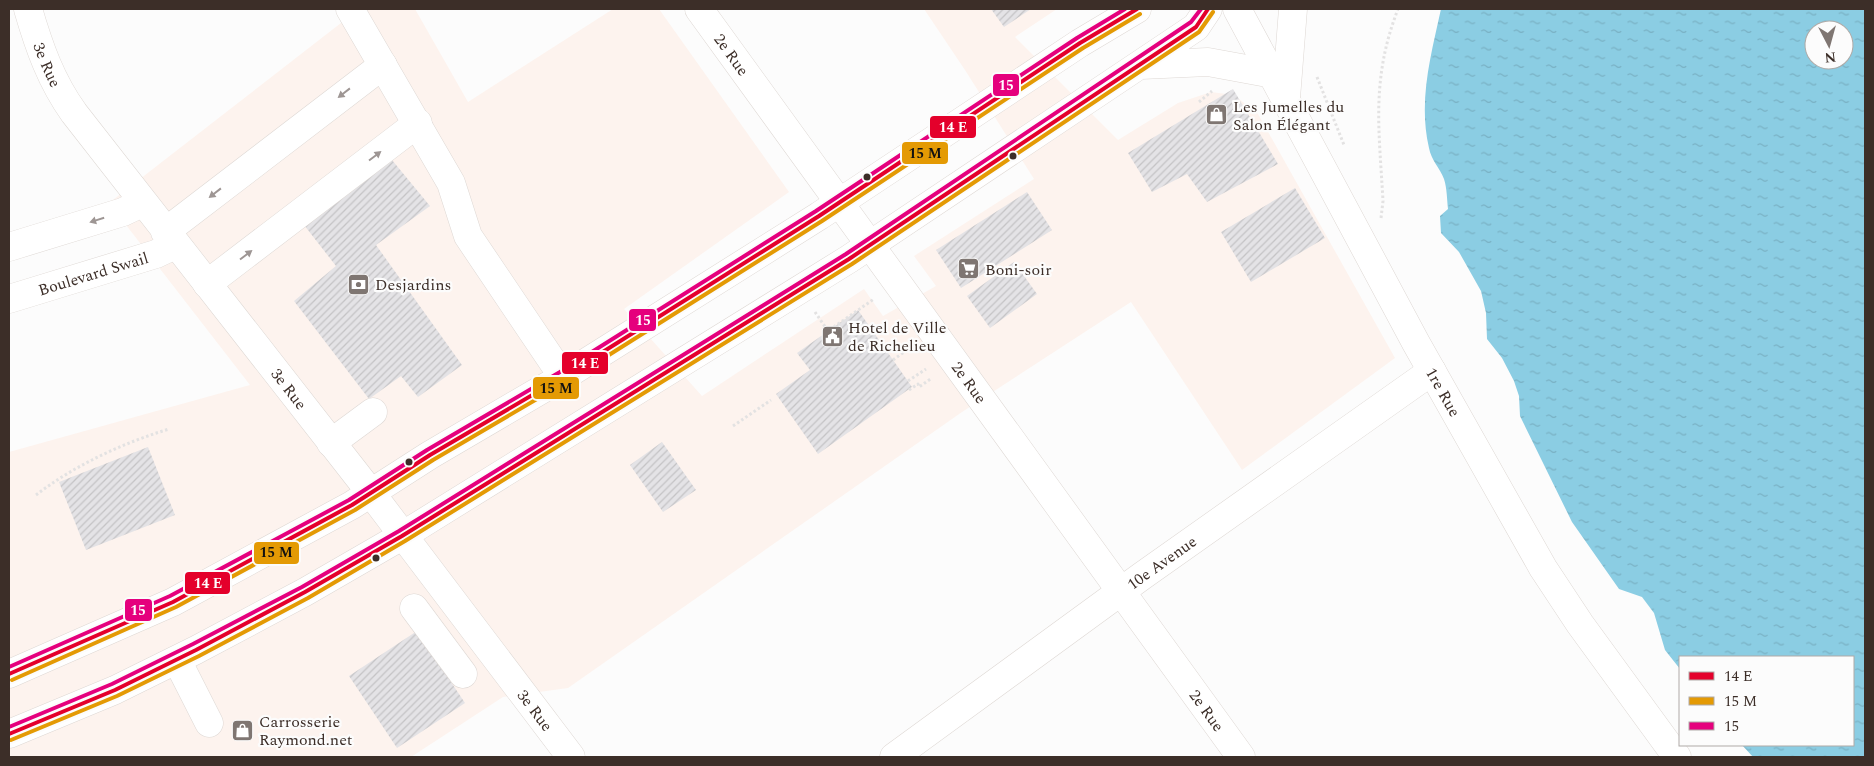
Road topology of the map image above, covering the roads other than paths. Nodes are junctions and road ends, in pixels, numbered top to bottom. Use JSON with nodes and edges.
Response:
{"nodes":[{"id":1,"x":28,"y":9,"type":"edge"},
{"id":2,"x":350,"y":9,"type":"edge"},
{"id":3,"x":699,"y":9,"type":"edge"},
{"id":4,"x":1137,"y":9,"type":"edge"},
{"id":5,"x":1208,"y":9,"type":"edge"},
{"id":6,"x":1237,"y":9,"type":"edge"},
{"id":7,"x":1293,"y":9,"type":"edge"},
{"id":8,"x":383,"y":64,"type":"junction"},
{"id":9,"x":1138,"y":65,"type":"junction"},
{"id":10,"x":1273,"y":74,"type":"junction"},
{"id":11,"x":1286,"y":98,"type":"junction"},
{"id":12,"x":418,"y":124,"type":"junction"},
{"id":13,"x":142,"y":203,"type":"junction"},
{"id":14,"x":839,"y":203,"type":"junction"},
{"id":15,"x":170,"y":238,"type":"junction"},
{"id":16,"x":870,"y":245,"type":"junction"},
{"id":17,"x":9,"y":247,"type":"edge"},
{"id":18,"x":207,"y":284,"type":"junction"},
{"id":19,"x":9,"y":299,"type":"edge"},
{"id":20,"x":1432,"y":372,"type":"junction"},
{"id":21,"x":563,"y":377,"type":"junction"},
{"id":22,"x":373,"y":412,"type":"dead end"},
{"id":23,"x":331,"y":443,"type":"junction"},
{"id":24,"x":371,"y":493,"type":"junction"},
{"id":25,"x":402,"y":536,"type":"junction"},
{"id":26,"x":1120,"y":592,"type":"junction"},
{"id":27,"x":414,"y":608,"type":"dead end"},
{"id":28,"x":492,"y":654,"type":"junction"},
{"id":29,"x":177,"y":660,"type":"junction"},
{"id":30,"x":9,"y":674,"type":"edge"},
{"id":31,"x":209,"y":723,"type":"dead end"},
{"id":32,"x":9,"y":734,"type":"edge"},
{"id":33,"x":571,"y":757,"type":"edge"},
{"id":34,"x":894,"y":757,"type":"edge"},
{"id":35,"x":1241,"y":757,"type":"edge"},
{"id":36,"x":1677,"y":757,"type":"edge"}],
"edges":[{"from":1,"to":13,"type":"street","name":"3e Rue"},
{"from":2,"to":8,"type":"street"},
{"from":3,"to":14,"type":"street","name":"2e Rue"},
{"from":4,"to":14,"type":"street"},
{"from":5,"to":9,"type":"street"},
{"from":6,"to":10,"type":"street","name":"1re Rue"},
{"from":7,"to":11,"type":"street"},
{"from":8,"to":12,"type":"street"},
{"from":8,"to":15,"type":"street","name":"Boulevard Swail","one_way":true},
{"from":9,"to":10,"type":"street"},
{"from":9,"to":16,"type":"street"},
{"from":10,"to":11,"type":"street","name":"1re Rue"},
{"from":11,"to":20,"type":"street","name":"1re Rue"},
{"from":18,"to":12,"type":"street","one_way":true},
{"from":12,"to":21,"type":"street"},
{"from":13,"to":15,"type":"street","name":"3e Rue"},
{"from":13,"to":17,"type":"street","one_way":true},
{"from":14,"to":16,"type":"street","name":"2e Rue"},
{"from":14,"to":21,"type":"street"},
{"from":15,"to":18,"type":"street","name":"3e Rue"},
{"from":15,"to":19,"type":"street","name":"Boulevard Swail"},
{"from":16,"to":25,"type":"street"},
{"from":16,"to":26,"type":"street","name":"2e Rue"},
{"from":18,"to":23,"type":"street","name":"3e Rue"},
{"from":20,"to":26,"type":"street","name":"10e Avenue"},
{"from":20,"to":36,"type":"street","name":"1re Rue"},
{"from":21,"to":24,"type":"street"},
{"from":22,"to":23,"type":"street"},
{"from":23,"to":24,"type":"street","name":"3e Rue"},
{"from":24,"to":25,"type":"street","name":"3e Rue"},
{"from":24,"to":30,"type":"street"},
{"from":25,"to":28,"type":"street","name":"3e Rue"},
{"from":25,"to":29,"type":"street"},
{"from":26,"to":34,"type":"street","name":"10e Avenue"},
{"from":26,"to":35,"type":"street","name":"2e Rue"},
{"from":27,"to":28,"type":"street"},
{"from":28,"to":33,"type":"street","name":"3e Rue"},
{"from":29,"to":31,"type":"street"},
{"from":29,"to":32,"type":"street"}]}
